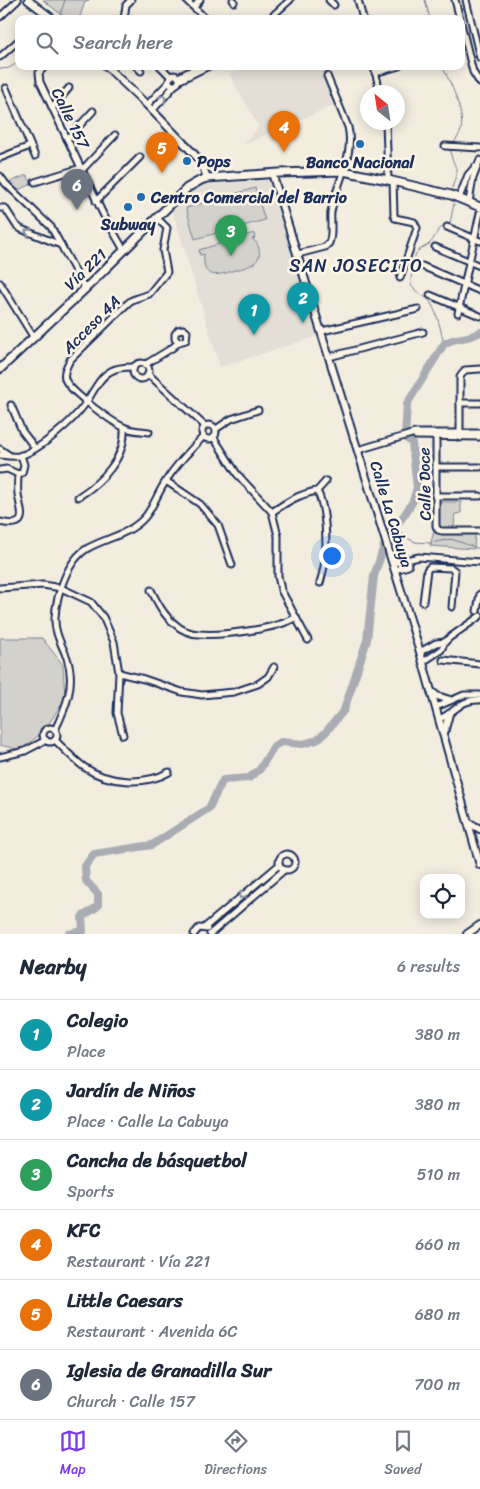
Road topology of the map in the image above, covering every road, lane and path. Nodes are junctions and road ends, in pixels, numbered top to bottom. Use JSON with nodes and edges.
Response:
{"nodes":[{"id":1,"x":18,"y":0,"type":"edge"},
{"id":2,"x":28,"y":0,"type":"edge"},
{"id":3,"x":131,"y":0,"type":"edge"},
{"id":4,"x":186,"y":0,"type":"edge"},
{"id":5,"x":200,"y":0,"type":"edge"},
{"id":6,"x":280,"y":0,"type":"edge"},
{"id":7,"x":290,"y":0,"type":"edge"},
{"id":8,"x":329,"y":0,"type":"edge"},
{"id":9,"x":455,"y":0,"type":"edge"},
{"id":10,"x":466,"y":0,"type":"edge"},
{"id":11,"x":360,"y":1,"type":"edge"},
{"id":12,"x":285,"y":5,"type":"junction"},
{"id":13,"x":334,"y":5,"type":"dead end"},
{"id":14,"x":194,"y":7,"type":"junction"},
{"id":15,"x":48,"y":15,"type":"edge"},
{"id":16,"x":125,"y":15,"type":"edge"},
{"id":17,"x":202,"y":15,"type":"edge"},
{"id":18,"x":274,"y":15,"type":"edge"},
{"id":19,"x":362,"y":15,"type":"edge"},
{"id":20,"x":459,"y":15,"type":"edge"},
{"id":21,"x":0,"y":17,"type":"edge"},
{"id":22,"x":465,"y":24,"type":"edge"},
{"id":23,"x":471,"y":24,"type":"junction"},
{"id":24,"x":465,"y":37,"type":"edge"},
{"id":25,"x":15,"y":44,"type":"edge"},
{"id":26,"x":0,"y":57,"type":"edge"},
{"id":27,"x":480,"y":57,"type":"edge"},
{"id":28,"x":470,"y":58,"type":"junction"},
{"id":29,"x":43,"y":70,"type":"edge"},
{"id":30,"x":110,"y":70,"type":"edge"},
{"id":31,"x":163,"y":70,"type":"edge"},
{"id":32,"x":193,"y":70,"type":"edge"},
{"id":33,"x":199,"y":70,"type":"edge"},
{"id":34,"x":375,"y":70,"type":"edge"},
{"id":35,"x":386,"y":70,"type":"edge"},
{"id":36,"x":376,"y":73,"type":"junction"},
{"id":37,"x":327,"y":76,"type":"dead end"},
{"id":38,"x":179,"y":78,"type":"junction"},
{"id":39,"x":170,"y":79,"type":"junction"},
{"id":40,"x":480,"y":83,"type":"edge"},
{"id":41,"x":379,"y":85,"type":"edge"},
{"id":42,"x":174,"y":86,"type":"junction"},
{"id":43,"x":6,"y":88,"type":"dead end"},
{"id":44,"x":69,"y":88,"type":"dead end"},
{"id":45,"x":52,"y":108,"type":"junction"},
{"id":46,"x":150,"y":108,"type":"junction"},
{"id":47,"x":94,"y":110,"type":"dead end"},
{"id":48,"x":387,"y":130,"type":"edge"},
{"id":49,"x":115,"y":135,"type":"dead end"},
{"id":50,"x":67,"y":139,"type":"junction"},
{"id":51,"x":30,"y":146,"type":"junction"},
{"id":52,"x":445,"y":146,"type":"dead end"},
{"id":53,"x":480,"y":148,"type":"edge"},
{"id":54,"x":35,"y":156,"type":"dead end"},
{"id":55,"x":140,"y":157,"type":"dead end"},
{"id":56,"x":0,"y":158,"type":"edge"},
{"id":57,"x":479,"y":162,"type":"edge"},
{"id":58,"x":82,"y":169,"type":"junction"},
{"id":59,"x":343,"y":171,"type":"junction"},
{"id":60,"x":272,"y":173,"type":"junction"},
{"id":61,"x":0,"y":176,"type":"edge"},
{"id":62,"x":207,"y":178,"type":"junction"},
{"id":63,"x":391,"y":180,"type":"junction"},
{"id":64,"x":35,"y":182,"type":"dead end"},
{"id":65,"x":460,"y":198,"type":"junction"},
{"id":66,"x":96,"y":201,"type":"junction"},
{"id":67,"x":469,"y":202,"type":"junction"},
{"id":68,"x":480,"y":207,"type":"edge"},
{"id":69,"x":2,"y":208,"type":"edge"},
{"id":70,"x":480,"y":213,"type":"edge"},
{"id":71,"x":156,"y":218,"type":"junction"},
{"id":72,"x":447,"y":227,"type":"dead end"},
{"id":73,"x":474,"y":239,"type":"junction"},
{"id":74,"x":480,"y":241,"type":"edge"},
{"id":75,"x":61,"y":245,"type":"junction"},
{"id":76,"x":435,"y":247,"type":"dead end"},
{"id":77,"x":124,"y":250,"type":"junction"},
{"id":78,"x":298,"y":254,"type":"junction"},
{"id":79,"x":469,"y":261,"type":"junction"},
{"id":80,"x":422,"y":266,"type":"dead end"},
{"id":81,"x":480,"y":266,"type":"edge"},
{"id":82,"x":400,"y":278,"type":"dead end"},
{"id":83,"x":0,"y":283,"type":"edge"},
{"id":84,"x":464,"y":284,"type":"junction"},
{"id":85,"x":85,"y":289,"type":"junction"},
{"id":86,"x":480,"y":291,"type":"edge"},
{"id":87,"x":430,"y":295,"type":"dead end"},
{"id":88,"x":418,"y":309,"type":"dead end"},
{"id":89,"x":458,"y":310,"type":"junction"},
{"id":90,"x":480,"y":316,"type":"edge"},
{"id":91,"x":322,"y":331,"type":"junction"},
{"id":92,"x":423,"y":332,"type":"dead end"},
{"id":93,"x":34,"y":338,"type":"junction"},
{"id":94,"x":179,"y":342,"type":"dead end"},
{"id":95,"x":329,"y":357,"type":"junction"},
{"id":96,"x":146,"y":364,"type":"junction"},
{"id":97,"x":133,"y":367,"type":"junction"},
{"id":98,"x":0,"y":369,"type":"edge"},
{"id":99,"x":480,"y":369,"type":"edge"},
{"id":100,"x":148,"y":374,"type":"junction"},
{"id":101,"x":86,"y":402,"type":"junction"},
{"id":102,"x":460,"y":403,"type":"junction"},
{"id":103,"x":480,"y":403,"type":"edge"},
{"id":104,"x":11,"y":405,"type":"dead end"},
{"id":105,"x":258,"y":410,"type":"dead end"},
{"id":106,"x":205,"y":426,"type":"junction"},
{"id":107,"x":124,"y":428,"type":"junction"},
{"id":108,"x":216,"y":429,"type":"junction"},
{"id":109,"x":149,"y":432,"type":"dead end"},
{"id":110,"x":480,"y":433,"type":"edge"},
{"id":111,"x":411,"y":435,"type":"junction"},
{"id":112,"x":460,"y":435,"type":"junction"},
{"id":113,"x":203,"y":437,"type":"junction"},
{"id":114,"x":480,"y":437,"type":"edge"},
{"id":115,"x":214,"y":438,"type":"junction"},
{"id":116,"x":436,"y":438,"type":"junction"},
{"id":117,"x":35,"y":448,"type":"junction"},
{"id":118,"x":0,"y":449,"type":"edge"},
{"id":119,"x":358,"y":450,"type":"junction"},
{"id":120,"x":0,"y":455,"type":"edge"},
{"id":121,"x":21,"y":455,"type":"junction"},
{"id":122,"x":11,"y":457,"type":"junction"},
{"id":123,"x":436,"y":467,"type":"junction"},
{"id":124,"x":480,"y":467,"type":"edge"},
{"id":125,"x":0,"y":470,"type":"edge"},
{"id":126,"x":18,"y":474,"type":"junction"},
{"id":127,"x":166,"y":481,"type":"junction"},
{"id":128,"x":326,"y":481,"type":"dead end"},
{"id":129,"x":317,"y":491,"type":"junction"},
{"id":130,"x":435,"y":496,"type":"junction"},
{"id":131,"x":480,"y":496,"type":"edge"},
{"id":132,"x":78,"y":498,"type":"dead end"},
{"id":133,"x":272,"y":512,"type":"junction"},
{"id":134,"x":0,"y":522,"type":"edge"},
{"id":135,"x":480,"y":531,"type":"edge"},
{"id":136,"x":407,"y":559,"type":"junction"},
{"id":137,"x":444,"y":559,"type":"junction"},
{"id":138,"x":480,"y":562,"type":"edge"},
{"id":139,"x":393,"y":563,"type":"junction"},
{"id":140,"x":232,"y":565,"type":"dead end"},
{"id":141,"x":443,"y":568,"type":"junction"},
{"id":142,"x":395,"y":570,"type":"junction"},
{"id":143,"x":320,"y":583,"type":"dead end"},
{"id":144,"x":0,"y":588,"type":"edge"},
{"id":145,"x":61,"y":588,"type":"junction"},
{"id":146,"x":151,"y":590,"type":"dead end"},
{"id":147,"x":480,"y":594,"type":"edge"},
{"id":148,"x":423,"y":602,"type":"dead end"},
{"id":149,"x":452,"y":607,"type":"dead end"},
{"id":150,"x":479,"y":614,"type":"edge"},
{"id":151,"x":296,"y":616,"type":"junction"},
{"id":152,"x":308,"y":640,"type":"dead end"},
{"id":153,"x":445,"y":642,"type":"junction"},
{"id":154,"x":420,"y":652,"type":"junction"},
{"id":155,"x":443,"y":660,"type":"dead end"},
{"id":156,"x":423,"y":662,"type":"junction"},
{"id":157,"x":480,"y":664,"type":"edge"},
{"id":158,"x":274,"y":667,"type":"dead end"},
{"id":159,"x":119,"y":673,"type":"junction"},
{"id":160,"x":431,"y":691,"type":"junction"},
{"id":161,"x":480,"y":695,"type":"edge"},
{"id":162,"x":450,"y":700,"type":"junction"},
{"id":163,"x":480,"y":700,"type":"edge"},
{"id":164,"x":436,"y":707,"type":"junction"},
{"id":165,"x":449,"y":714,"type":"junction"},
{"id":166,"x":439,"y":719,"type":"junction"},
{"id":167,"x":55,"y":730,"type":"junction"},
{"id":168,"x":444,"y":734,"type":"junction"},
{"id":169,"x":123,"y":735,"type":"dead end"},
{"id":170,"x":46,"y":740,"type":"junction"},
{"id":171,"x":55,"y":740,"type":"junction"},
{"id":172,"x":0,"y":757,"type":"edge"},
{"id":173,"x":169,"y":772,"type":"dead end"},
{"id":174,"x":469,"y":823,"type":"junction"},
{"id":175,"x":480,"y":830,"type":"edge"},
{"id":176,"x":472,"y":833,"type":"junction"},
{"id":177,"x":478,"y":841,"type":"edge"},
{"id":178,"x":280,"y":865,"type":"junction"},
{"id":179,"x":480,"y":865,"type":"edge"},
{"id":180,"x":284,"y":870,"type":"junction"},
{"id":181,"x":480,"y":925,"type":"edge"},
{"id":182,"x":204,"y":928,"type":"junction"},
{"id":183,"x":194,"y":934,"type":"edge"},
{"id":184,"x":210,"y":934,"type":"edge"},
{"id":185,"x":466,"y":934,"type":"edge"}],
"edges":[{"from":1,"to":21,"type":"street"},
{"from":2,"to":15,"type":"street"},
{"from":3,"to":16,"type":"street"},
{"from":4,"to":14,"type":"street"},
{"from":5,"to":14,"type":"street"},
{"from":6,"to":12,"type":"street"},
{"from":7,"to":12,"type":"street"},
{"from":8,"to":13,"type":"street"},
{"from":9,"to":20,"type":"street"},
{"from":10,"to":23,"type":"street"},
{"from":11,"to":19,"type":"street"},
{"from":12,"to":18,"type":"street"},
{"from":14,"to":17,"type":"street"},
{"from":22,"to":23,"type":"street"},
{"from":23,"to":27,"type":"street"},
{"from":24,"to":28,"type":"street"},
{"from":25,"to":26,"type":"street"},
{"from":27,"to":28,"type":"street"},
{"from":28,"to":40,"type":"street"},
{"from":29,"to":45,"type":"street","name":"Calle 157"},
{"from":30,"to":46,"type":"street"},
{"from":31,"to":39,"type":"street"},
{"from":32,"to":38,"type":"street"},
{"from":33,"to":38,"type":"street"},
{"from":34,"to":36,"type":"street"},
{"from":35,"to":36,"type":"street"},
{"from":36,"to":41,"type":"street"},
{"from":37,"to":59,"type":"street"},
{"from":38,"to":39,"type":"street"},
{"from":38,"to":42,"type":"street"},
{"from":39,"to":42,"type":"street"},
{"from":39,"to":46,"type":"street"},
{"from":46,"to":42,"type":"street","one_way":true},
{"from":43,"to":51,"type":"street"},
{"from":44,"to":45,"type":"street"},
{"from":45,"to":50,"type":"street","name":"Calle 157"},
{"from":46,"to":62,"type":"street"},
{"from":47,"to":50,"type":"street"},
{"from":48,"to":63,"type":"street"},
{"from":49,"to":58,"type":"street"},
{"from":50,"to":58,"type":"street","name":"Calle 157"},
{"from":51,"to":54,"type":"street"},
{"from":51,"to":56,"type":"street"},
{"from":52,"to":53,"type":"street"},
{"from":55,"to":66,"type":"street"},
{"from":57,"to":65,"type":"street"},
{"from":57,"to":67,"type":"street"},
{"from":58,"to":64,"type":"street"},
{"from":58,"to":66,"type":"street","name":"Calle 157"},
{"from":59,"to":60,"type":"main road","name":"Vía 221"},
{"from":59,"to":63,"type":"main road","name":"Vía 221"},
{"from":59,"to":78,"type":"street"},
{"from":60,"to":62,"type":"main road","name":"Vía 221"},
{"from":60,"to":78,"type":"street","name":"Calle La Cabuya"},
{"from":61,"to":75,"type":"street"},
{"from":62,"to":71,"type":"main road","name":"Vía 221"},
{"from":63,"to":65,"type":"main road","name":"Vía 221"},
{"from":63,"to":82,"type":"street"},
{"from":65,"to":67,"type":"main road","name":"Vía 221"},
{"from":66,"to":77,"type":"street","name":"Calle 157"},
{"from":67,"to":68,"type":"main road","name":"Vía 221"},
{"from":75,"to":69,"type":"street","one_way":true},
{"from":70,"to":73,"type":"street"},
{"from":71,"to":77,"type":"main road","name":"Vía 221"},
{"from":71,"to":101,"type":"street","name":"Acceso 4A"},
{"from":72,"to":73,"type":"street"},
{"from":73,"to":74,"type":"street"},
{"from":73,"to":79,"type":"street"},
{"from":75,"to":85,"type":"street"},
{"from":76,"to":79,"type":"street"},
{"from":77,"to":85,"type":"main road","name":"Vía 221"},
{"from":78,"to":91,"type":"street","name":"Calle La Cabuya"},
{"from":79,"to":81,"type":"street"},
{"from":79,"to":84,"type":"street"},
{"from":80,"to":84,"type":"street"},
{"from":83,"to":93,"type":"street"},
{"from":84,"to":86,"type":"street"},
{"from":84,"to":89,"type":"street"},
{"from":85,"to":93,"type":"main road","name":"Vía 221"},
{"from":87,"to":89,"type":"street"},
{"from":88,"to":91,"type":"street"},
{"from":89,"to":90,"type":"street"},
{"from":91,"to":95,"type":"street","name":"Calle La Cabuya"},
{"from":92,"to":95,"type":"street"},
{"from":93,"to":98,"type":"main road","name":"Vía 221"},
{"from":94,"to":96,"type":"street"},
{"from":95,"to":119,"type":"street","name":"Calle La Cabuya"},
{"from":96,"to":97,"type":"street"},
{"from":96,"to":100,"type":"street"},
{"from":97,"to":100,"type":"street"},
{"from":97,"to":101,"type":"street"},
{"from":99,"to":102,"type":"street"},
{"from":100,"to":106,"type":"street"},
{"from":101,"to":107,"type":"street"},
{"from":101,"to":117,"type":"street"},
{"from":102,"to":103,"type":"street"},
{"from":102,"to":112,"type":"street"},
{"from":104,"to":117,"type":"street"},
{"from":105,"to":108,"type":"street"},
{"from":106,"to":108,"type":"street"},
{"from":106,"to":113,"type":"street"},
{"from":107,"to":109,"type":"street"},
{"from":107,"to":132,"type":"street"},
{"from":108,"to":115,"type":"street"},
{"from":110,"to":112,"type":"street"},
{"from":111,"to":112,"type":"street"},
{"from":111,"to":116,"type":"street"},
{"from":111,"to":119,"type":"street"},
{"from":112,"to":114,"type":"street"},
{"from":112,"to":116,"type":"street"},
{"from":113,"to":115,"type":"street"},
{"from":113,"to":127,"type":"street"},
{"from":115,"to":133,"type":"street"},
{"from":116,"to":123,"type":"street","name":"Calle Doce"},
{"from":117,"to":121,"type":"street"},
{"from":118,"to":122,"type":"street"},
{"from":119,"to":139,"type":"street","name":"Calle La Cabuya"},
{"from":120,"to":122,"type":"street"},
{"from":121,"to":122,"type":"street"},
{"from":121,"to":126,"type":"street"},
{"from":123,"to":124,"type":"street"},
{"from":123,"to":130,"type":"street","name":"Calle Doce"},
{"from":125,"to":126,"type":"street"},
{"from":126,"to":134,"type":"street"},
{"from":127,"to":140,"type":"street"},
{"from":127,"to":145,"type":"street"},
{"from":128,"to":129,"type":"street"},
{"from":129,"to":133,"type":"street"},
{"from":129,"to":143,"type":"street"},
{"from":130,"to":131,"type":"street"},
{"from":130,"to":135,"type":"street","name":"Calle Doce"},
{"from":133,"to":151,"type":"street"},
{"from":136,"to":137,"type":"street"},
{"from":136,"to":139,"type":"street"},
{"from":136,"to":142,"type":"street"},
{"from":137,"to":138,"type":"street"},
{"from":137,"to":141,"type":"street"},
{"from":139,"to":142,"type":"street","name":"Calle La Cabuya"},
{"from":141,"to":148,"type":"street"},
{"from":141,"to":149,"type":"street"},
{"from":142,"to":154,"type":"street","name":"Calle La Cabuya"},
{"from":144,"to":145,"type":"street"},
{"from":145,"to":159,"type":"street"},
{"from":145,"to":167,"type":"street"},
{"from":146,"to":151,"type":"street"},
{"from":147,"to":150,"type":"street"},
{"from":150,"to":153,"type":"street"},
{"from":151,"to":152,"type":"street"},
{"from":153,"to":154,"type":"street"},
{"from":153,"to":156,"type":"street"},
{"from":154,"to":156,"type":"street","name":"Calle La Cabuya"},
{"from":155,"to":157,"type":"street"},
{"from":156,"to":160,"type":"street","name":"Calle La Cabuya"},
{"from":158,"to":159,"type":"street"},
{"from":159,"to":169,"type":"street"},
{"from":160,"to":162,"type":"street"},
{"from":160,"to":164,"type":"street","name":"Calle La Cabuya"},
{"from":161,"to":162,"type":"street"},
{"from":162,"to":164,"type":"street"},
{"from":163,"to":165,"type":"street"},
{"from":164,"to":166,"type":"street","name":"Calle La Cabuya"},
{"from":165,"to":166,"type":"street"},
{"from":165,"to":168,"type":"street"},
{"from":166,"to":168,"type":"street","name":"Calle La Cabuya"},
{"from":167,"to":170,"type":"street"},
{"from":167,"to":171,"type":"street"},
{"from":168,"to":174,"type":"street","name":"Calle La Cabuya"},
{"from":170,"to":171,"type":"street"},
{"from":170,"to":172,"type":"street"},
{"from":171,"to":173,"type":"street"},
{"from":174,"to":175,"type":"street"},
{"from":174,"to":176,"type":"street","name":"Calle La Cabuya"},
{"from":175,"to":176,"type":"street"},
{"from":176,"to":177,"type":"street","name":"Calle La Cabuya"},
{"from":177,"to":179,"type":"street","name":"Calle La Cabuya"},
{"from":178,"to":180,"type":"street"},
{"from":178,"to":180,"type":"street"},
{"from":178,"to":182,"type":"street","one_way":true},
{"from":180,"to":184,"type":"street"},
{"from":181,"to":185,"type":"street"},
{"from":182,"to":183,"type":"street"},
{"from":182,"to":184,"type":"street"}]}
